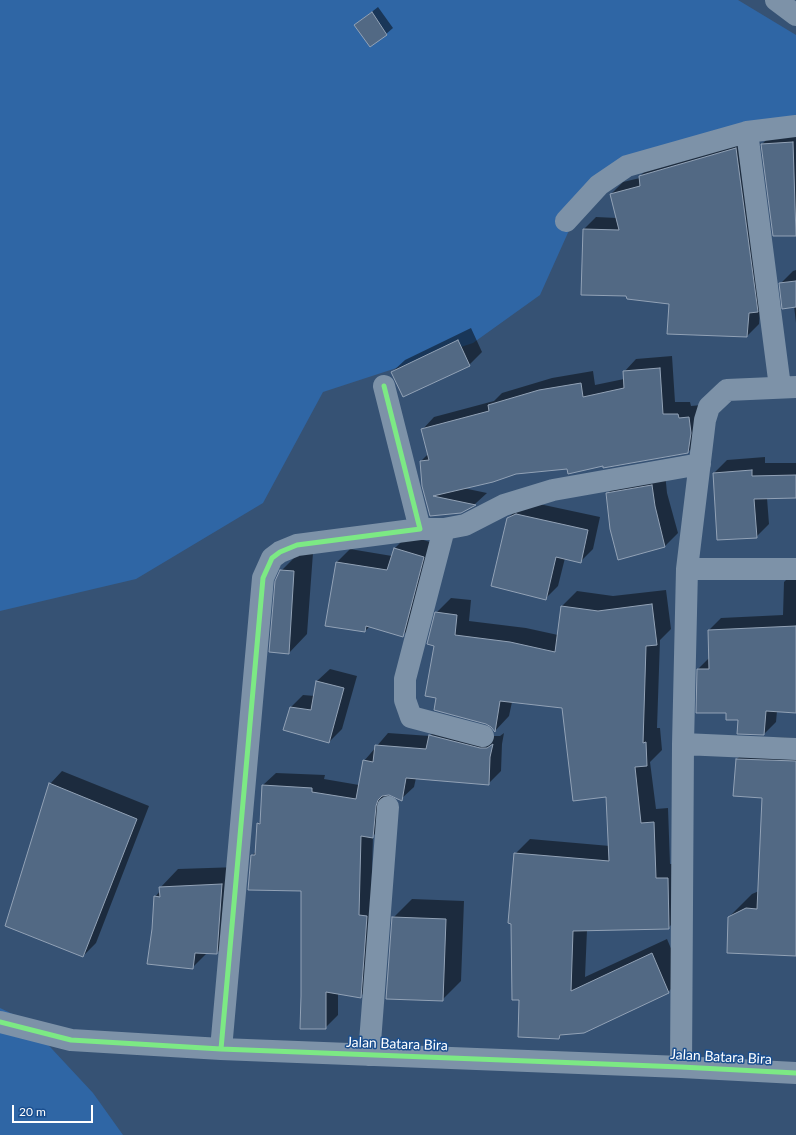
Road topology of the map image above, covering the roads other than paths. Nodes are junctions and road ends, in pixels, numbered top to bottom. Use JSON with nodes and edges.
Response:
{"nodes":[{"id":1,"x":776,"y":0,"type":"edge"},
{"id":2,"x":796,"y":15,"type":"edge"},
{"id":3,"x":796,"y":126,"type":"edge"},
{"id":4,"x":747,"y":132,"type":"junction"},
{"id":5,"x":566,"y":221,"type":"dead end"},
{"id":6,"x":384,"y":386,"type":"dead end"},
{"id":7,"x":788,"y":387,"type":"edge"},
{"id":8,"x":700,"y":464,"type":"junction"},
{"id":9,"x":420,"y":529,"type":"junction"},
{"id":10,"x":444,"y":529,"type":"junction"},
{"id":11,"x":687,"y":569,"type":"junction"},
{"id":12,"x":796,"y":569,"type":"edge"},
{"id":13,"x":483,"y":736,"type":"dead end"},
{"id":14,"x":683,"y":744,"type":"junction"},
{"id":15,"x":796,"y":749,"type":"edge"},
{"id":16,"x":388,"y":807,"type":"dead end"},
{"id":17,"x":0,"y":1022,"type":"edge"},
{"id":18,"x":221,"y":1049,"type":"junction"},
{"id":19,"x":369,"y":1055,"type":"junction"},
{"id":20,"x":681,"y":1066,"type":"junction"},
{"id":21,"x":796,"y":1073,"type":"edge"}],
"edges":[{"from":1,"to":2,"type":"street"},
{"from":3,"to":4,"type":"street"},
{"from":4,"to":5,"type":"street"},
{"from":4,"to":7,"type":"street"},
{"from":6,"to":9,"type":"street"},
{"from":7,"to":8,"type":"street"},
{"from":8,"to":10,"type":"street"},
{"from":8,"to":11,"type":"street"},
{"from":9,"to":10,"type":"street"},
{"from":9,"to":18,"type":"street"},
{"from":10,"to":13,"type":"street"},
{"from":11,"to":12,"type":"street"},
{"from":11,"to":14,"type":"street"},
{"from":14,"to":15,"type":"street"},
{"from":14,"to":20,"type":"street"},
{"from":16,"to":19,"type":"street"},
{"from":17,"to":18,"type":"street","name":"Jalan Batara Bira"},
{"from":18,"to":19,"type":"street","name":"Jalan Batara Bira"},
{"from":19,"to":20,"type":"street","name":"Jalan Batara Bira"},
{"from":20,"to":21,"type":"street","name":"Jalan Batara Bira"}]}
